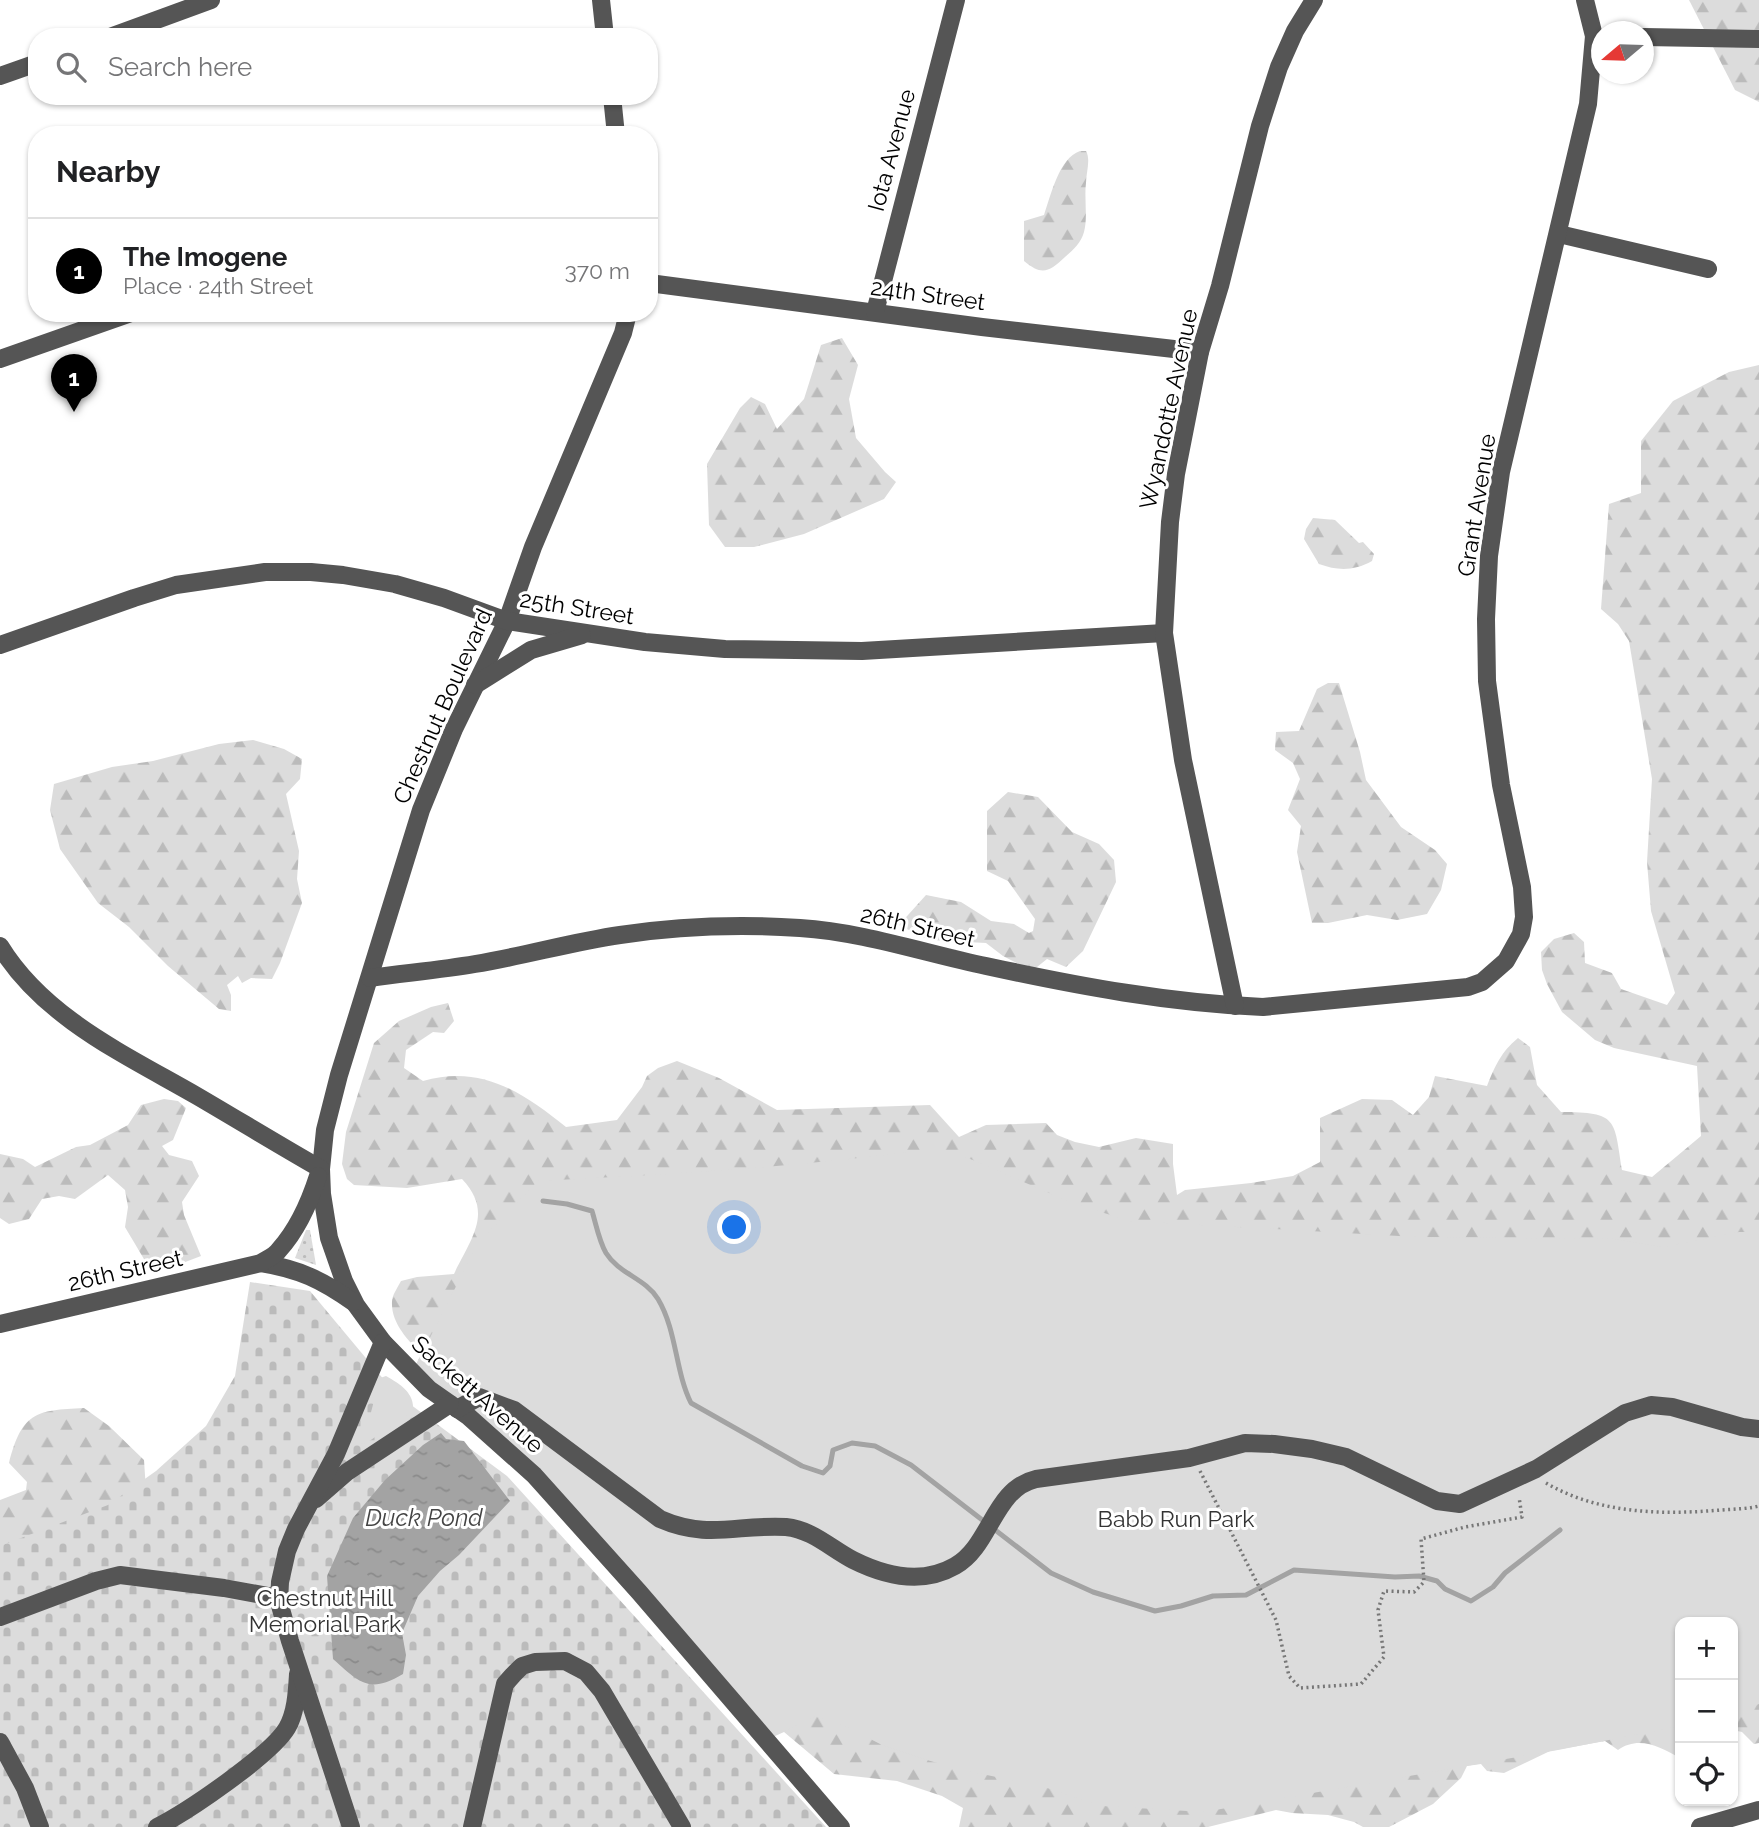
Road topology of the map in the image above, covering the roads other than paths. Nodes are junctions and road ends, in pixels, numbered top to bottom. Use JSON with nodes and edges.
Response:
{"nodes":[{"id":1,"x":211,"y":0,"type":"edge"},
{"id":2,"x":601,"y":0,"type":"edge"},
{"id":3,"x":956,"y":0,"type":"edge"},
{"id":4,"x":1314,"y":0,"type":"edge"},
{"id":5,"x":1585,"y":0,"type":"edge"},
{"id":6,"x":1592,"y":21,"type":"edge"},
{"id":7,"x":135,"y":28,"type":"edge"},
{"id":8,"x":604,"y":28,"type":"edge"},
{"id":9,"x":1654,"y":37,"type":"edge"},
{"id":10,"x":1759,"y":39,"type":"edge"},
{"id":11,"x":28,"y":66,"type":"edge"},
{"id":12,"x":0,"y":76,"type":"edge"},
{"id":13,"x":1591,"y":81,"type":"edge"},
{"id":14,"x":613,"y":105,"type":"edge"},
{"id":15,"x":615,"y":126,"type":"edge"},
{"id":16,"x":1559,"y":234,"type":"junction"},
{"id":17,"x":1708,"y":269,"type":"dead end"},
{"id":18,"x":658,"y":284,"type":"edge"},
{"id":19,"x":875,"y":312,"type":"junction"},
{"id":20,"x":105,"y":322,"type":"edge"},
{"id":21,"x":625,"y":322,"type":"edge"},
{"id":22,"x":1200,"y":352,"type":"junction"},
{"id":23,"x":0,"y":359,"type":"edge"},
{"id":24,"x":507,"y":621,"type":"junction"},
{"id":25,"x":1164,"y":633,"type":"junction"},
{"id":26,"x":589,"y":634,"type":"junction"},
{"id":27,"x":0,"y":645,"type":"edge"},
{"id":28,"x":475,"y":685,"type":"junction"},
{"id":29,"x":0,"y":946,"type":"edge"},
{"id":30,"x":370,"y":978,"type":"junction"},
{"id":31,"x":1456,"y":988,"type":"joint"},
{"id":32,"x":1236,"y":1006,"type":"junction"},
{"id":33,"x":321,"y":1169,"type":"junction"},
{"id":34,"x":261,"y":1263,"type":"junction"},
{"id":35,"x":356,"y":1305,"type":"junction"},
{"id":36,"x":0,"y":1324,"type":"edge"},
{"id":37,"x":383,"y":1342,"type":"junction"},
{"id":38,"x":454,"y":1406,"type":"junction"},
{"id":39,"x":1759,"y":1429,"type":"edge"},
{"id":40,"x":308,"y":1505,"type":"junction"},
{"id":41,"x":279,"y":1598,"type":"junction"},
{"id":42,"x":0,"y":1617,"type":"edge"},
{"id":43,"x":299,"y":1667,"type":"junction"},
{"id":44,"x":0,"y":1742,"type":"edge"},
{"id":45,"x":1759,"y":1810,"type":"edge"},
{"id":46,"x":40,"y":1827,"type":"edge"},
{"id":47,"x":157,"y":1827,"type":"edge"},
{"id":48,"x":351,"y":1827,"type":"edge"},
{"id":49,"x":472,"y":1827,"type":"edge"},
{"id":50,"x":682,"y":1827,"type":"edge"},
{"id":51,"x":841,"y":1827,"type":"edge"},
{"id":52,"x":1700,"y":1827,"type":"edge"}],
"edges":[{"from":1,"to":7,"type":"street"},
{"from":2,"to":8,"type":"street"},
{"from":3,"to":19,"type":"street","name":"Iota Avenue"},
{"from":4,"to":22,"type":"street","name":"Wyandotte Avenue"},
{"from":5,"to":6,"type":"street","name":"Grant Avenue"},
{"from":9,"to":10,"type":"street"},
{"from":11,"to":12,"type":"street"},
{"from":13,"to":16,"type":"street","name":"Grant Avenue"},
{"from":14,"to":15,"type":"street"},
{"from":16,"to":17,"type":"street"},
{"from":16,"to":31,"type":"street","name":"Grant Avenue"},
{"from":18,"to":19,"type":"street","name":"24th Street"},
{"from":19,"to":22,"type":"street","name":"24th Street"},
{"from":20,"to":23,"type":"street"},
{"from":21,"to":24,"type":"street","name":"Chestnut Boulevard"},
{"from":22,"to":25,"type":"street","name":"Wyandotte Avenue"},
{"from":24,"to":26,"type":"street","name":"25th Street"},
{"from":24,"to":27,"type":"street","name":"25th Street"},
{"from":24,"to":28,"type":"street","name":"Chestnut Boulevard"},
{"from":25,"to":26,"type":"street","name":"25th Street"},
{"from":25,"to":32,"type":"street","name":"Wyandotte Avenue"},
{"from":26,"to":28,"type":"street"},
{"from":28,"to":30,"type":"street","name":"Chestnut Boulevard"},
{"from":29,"to":33,"type":"street"},
{"from":30,"to":32,"type":"street","name":"26th Street"},
{"from":30,"to":33,"type":"street","name":"Chestnut Boulevard"},
{"from":31,"to":32,"type":"street","name":"26th Street"},
{"from":33,"to":34,"type":"street","name":"26th Street"},
{"from":33,"to":35,"type":"street","name":"Sackett Avenue"},
{"from":34,"to":35,"type":"street","name":"26th Street"},
{"from":34,"to":36,"type":"street","name":"26th Street"},
{"from":35,"to":37,"type":"street","name":"Sackett Avenue"},
{"from":37,"to":38,"type":"street","name":"Sackett Avenue"},
{"from":37,"to":40,"type":"street"},
{"from":38,"to":39,"type":"street"},
{"from":38,"to":40,"type":"street"},
{"from":38,"to":51,"type":"street","name":"Sackett Avenue"},
{"from":40,"to":41,"type":"street"},
{"from":41,"to":42,"type":"street"},
{"from":41,"to":43,"type":"street"},
{"from":43,"to":47,"type":"street"},
{"from":43,"to":48,"type":"street"},
{"from":44,"to":46,"type":"street"},
{"from":45,"to":52,"type":"street"},
{"from":49,"to":50,"type":"street"}]}
